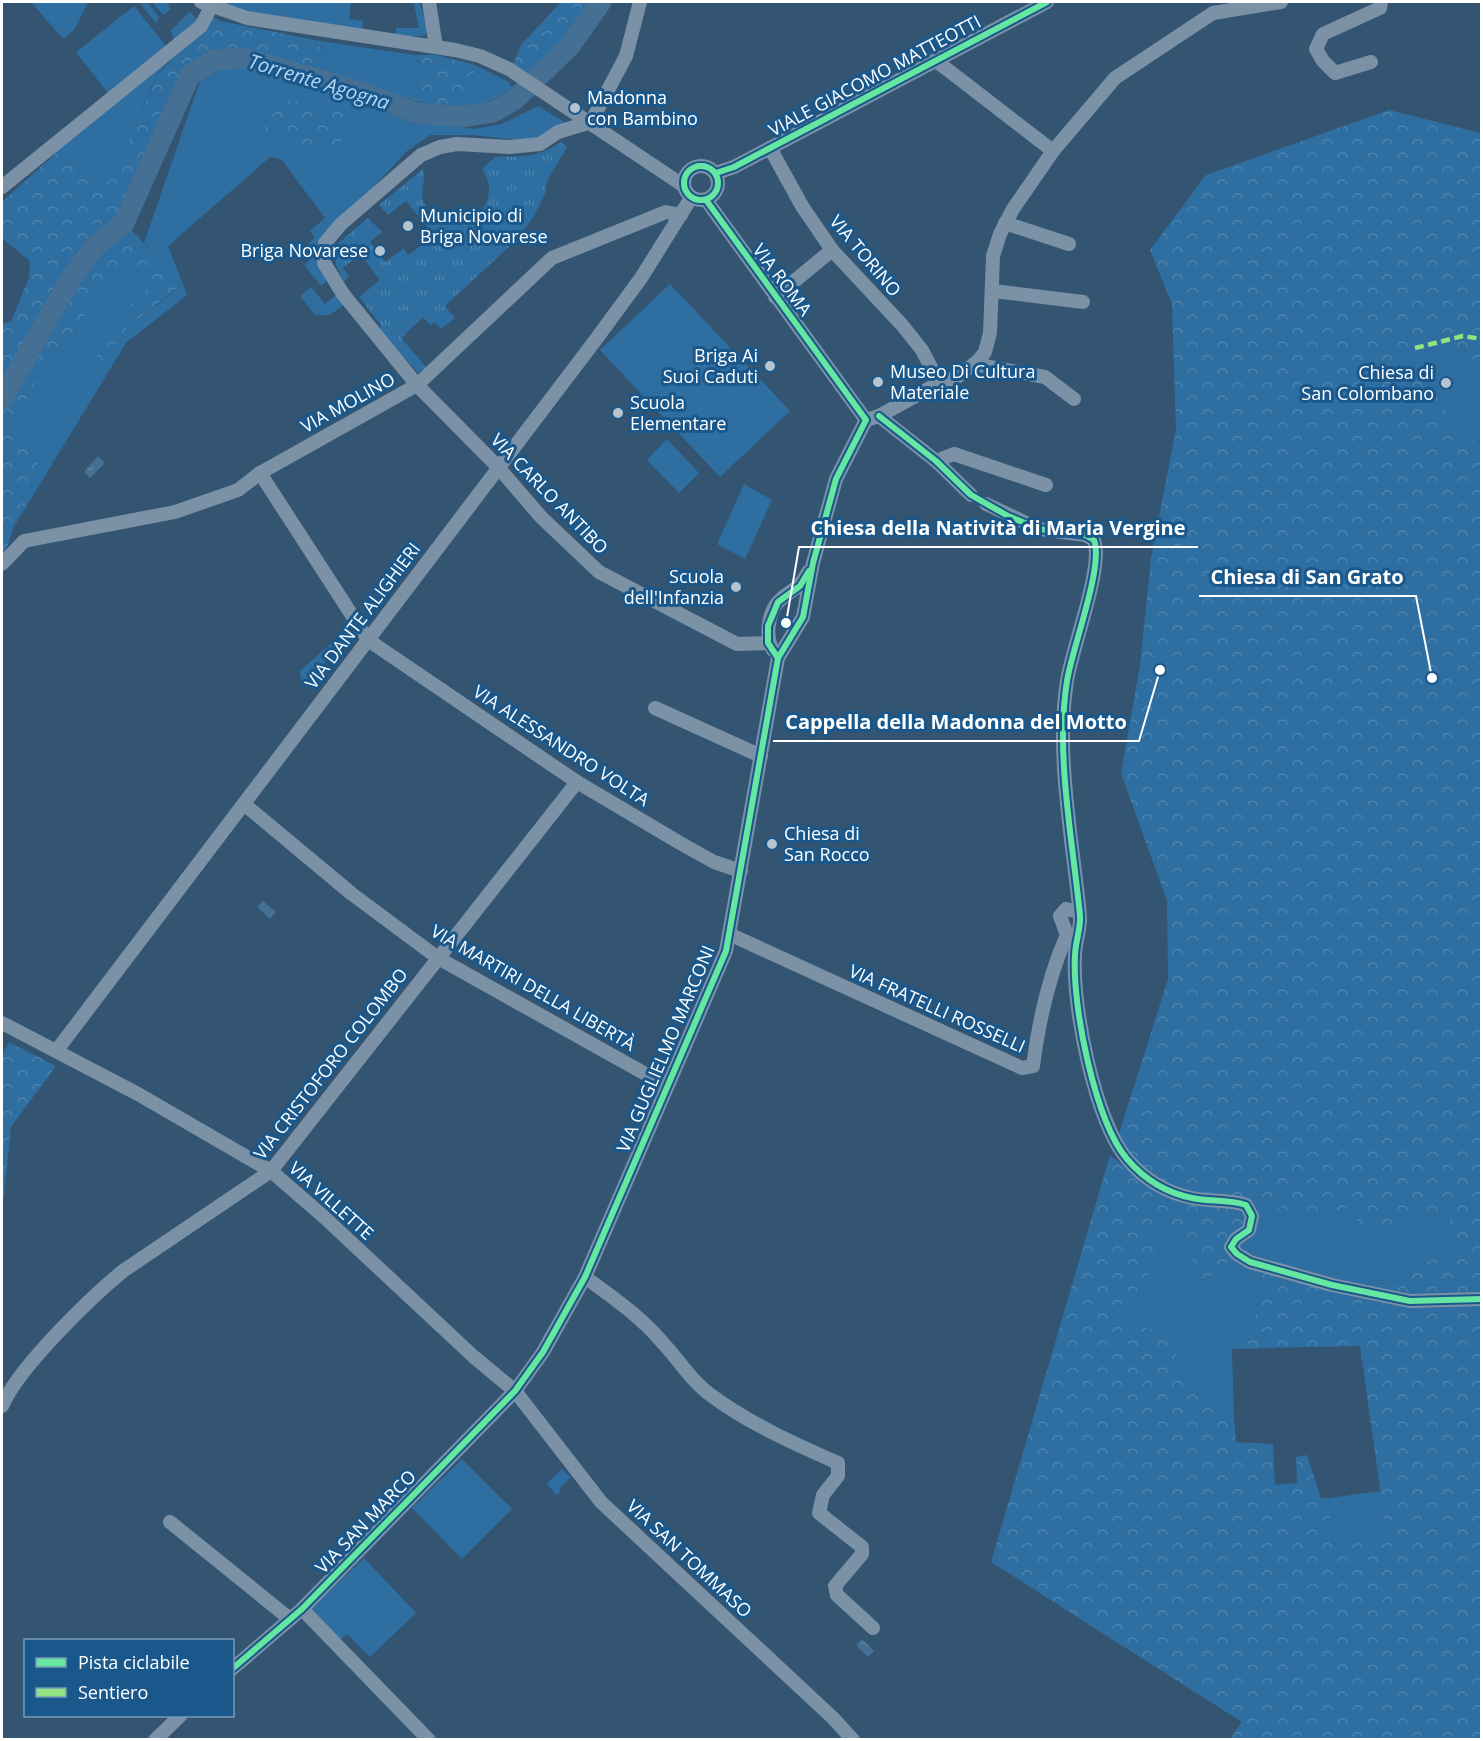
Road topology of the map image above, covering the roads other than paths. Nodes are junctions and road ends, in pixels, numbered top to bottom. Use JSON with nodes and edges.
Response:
{"nodes":[{"id":1,"x":429,"y":2,"type":"edge"},
{"id":2,"x":640,"y":2,"type":"edge"},
{"id":3,"x":1047,"y":2,"type":"edge"},
{"id":4,"x":1281,"y":2,"type":"edge"},
{"id":5,"x":1381,"y":2,"type":"edge"},
{"id":6,"x":206,"y":4,"type":"edge"},
{"id":7,"x":1220,"y":6,"type":"edge"},
{"id":8,"x":436,"y":47,"type":"junction"},
{"id":9,"x":935,"y":60,"type":"junction"},
{"id":10,"x":1371,"y":62,"type":"dead end"},
{"id":11,"x":591,"y":122,"type":"junction"},
{"id":12,"x":770,"y":148,"type":"junction"},
{"id":13,"x":1053,"y":151,"type":"junction"},
{"id":14,"x":717,"y":179,"type":"junction"},
{"id":15,"x":2,"y":187,"type":"edge"},
{"id":16,"x":692,"y":190,"type":"junction"},
{"id":17,"x":681,"y":215,"type":"junction"},
{"id":18,"x":1005,"y":223,"type":"junction"},
{"id":19,"x":1069,"y":244,"type":"dead end"},
{"id":20,"x":832,"y":250,"type":"junction"},
{"id":21,"x":994,"y":291,"type":"junction"},
{"id":22,"x":775,"y":297,"type":"junction"},
{"id":23,"x":1083,"y":302,"type":"dead end"},
{"id":24,"x":974,"y":364,"type":"junction"},
{"id":25,"x":939,"y":383,"type":"junction"},
{"id":26,"x":417,"y":385,"type":"junction"},
{"id":27,"x":1074,"y":399,"type":"dead end"},
{"id":28,"x":873,"y":418,"type":"junction"},
{"id":29,"x":936,"y":461,"type":"junction"},
{"id":30,"x":498,"y":467,"type":"junction"},
{"id":31,"x":260,"y":473,"type":"junction"},
{"id":32,"x":1046,"y":485,"type":"dead end"},
{"id":33,"x":971,"y":495,"type":"dead end"},
{"id":34,"x":986,"y":504,"type":"dead end"},
{"id":35,"x":813,"y":563,"type":"junction"},
{"id":36,"x":2,"y":564,"type":"edge"},
{"id":37,"x":368,"y":640,"type":"junction"},
{"id":38,"x":768,"y":643,"type":"junction"},
{"id":39,"x":777,"y":658,"type":"junction"},
{"id":40,"x":655,"y":708,"type":"dead end"},
{"id":41,"x":761,"y":756,"type":"junction"},
{"id":42,"x":578,"y":782,"type":"junction"},
{"id":43,"x":244,"y":804,"type":"junction"},
{"id":44,"x":741,"y":871,"type":"junction"},
{"id":45,"x":1079,"y":912,"type":"junction"},
{"id":46,"x":729,"y":934,"type":"junction"},
{"id":47,"x":438,"y":958,"type":"junction"},
{"id":48,"x":2,"y":1023,"type":"edge"},
{"id":49,"x":57,"y":1050,"type":"junction"},
{"id":50,"x":667,"y":1086,"type":"junction"},
{"id":51,"x":271,"y":1172,"type":"junction"},
{"id":52,"x":585,"y":1277,"type":"junction"},
{"id":53,"x":1482,"y":1299,"type":"edge"},
{"id":54,"x":515,"y":1391,"type":"junction"},
{"id":55,"x":2,"y":1406,"type":"edge"},
{"id":56,"x":170,"y":1522,"type":"dead end"},
{"id":57,"x":302,"y":1609,"type":"junction"},
{"id":58,"x":290,"y":1619,"type":"junction"},
{"id":59,"x":873,"y":1628,"type":"dead end"},
{"id":60,"x":234,"y":1667,"type":"edge"},
{"id":61,"x":179,"y":1717,"type":"edge"},
{"id":62,"x":155,"y":1740,"type":"edge"},
{"id":63,"x":429,"y":1740,"type":"edge"},
{"id":64,"x":853,"y":1740,"type":"edge"}],
"edges":[{"from":1,"to":8,"type":"street"},
{"from":2,"to":11,"type":"street"},
{"from":3,"to":9,"type":"street","name":"VIALE GIACOMO MATTEOTTI"},
{"from":4,"to":7,"type":"street"},
{"from":5,"to":10,"type":"street"},
{"from":6,"to":8,"type":"street","name":"VIA ROMA"},
{"from":6,"to":15,"type":"street"},
{"from":7,"to":13,"type":"street"},
{"from":8,"to":11,"type":"street","name":"VIA ROMA"},
{"from":9,"to":12,"type":"street","name":"VIALE GIACOMO MATTEOTTI"},
{"from":9,"to":13,"type":"street"},
{"from":11,"to":16,"type":"street","name":"VIA ROMA"},
{"from":11,"to":26,"type":"street","name":"VIA CARLO ANTIBO"},
{"from":12,"to":14,"type":"street","name":"VIALE GIACOMO MATTEOTTI"},
{"from":12,"to":20,"type":"street","name":"VIA TORINO"},
{"from":13,"to":18,"type":"street"},
{"from":14,"to":16,"type":"street","name":"VIALE GIACOMO MATTEOTTI"},
{"from":14,"to":16,"type":"street"},
{"from":16,"to":17,"type":"street","name":"VIA DANTE ALIGHIERI"},
{"from":16,"to":22,"type":"street","name":"VIA ROMA"},
{"from":17,"to":26,"type":"street","name":"VIA MOLINO"},
{"from":17,"to":30,"type":"street","name":"VIA DANTE ALIGHIERI"},
{"from":18,"to":19,"type":"street"},
{"from":18,"to":21,"type":"street"},
{"from":20,"to":22,"type":"street"},
{"from":20,"to":25,"type":"street","name":"VIA TORINO"},
{"from":21,"to":23,"type":"street"},
{"from":21,"to":24,"type":"street"},
{"from":22,"to":28,"type":"street","name":"VIA ROMA"},
{"from":24,"to":25,"type":"street"},
{"from":24,"to":27,"type":"street"},
{"from":25,"to":28,"type":"street"},
{"from":26,"to":30,"type":"street","name":"VIA CARLO ANTIBO"},
{"from":26,"to":31,"type":"street","name":"VIA MOLINO"},
{"from":28,"to":29,"type":"street","name":"VIA ROMA"},
{"from":28,"to":35,"type":"street","name":"VIA GUGLIELMO MARCONI"},
{"from":29,"to":32,"type":"street"},
{"from":29,"to":33,"type":"street","name":"VIA ROMA"},
{"from":30,"to":37,"type":"street","name":"VIA DANTE ALIGHIERI"},
{"from":30,"to":38,"type":"street","name":"VIA CARLO ANTIBO"},
{"from":31,"to":36,"type":"street","name":"VIA MOLINO"},
{"from":31,"to":37,"type":"street"},
{"from":34,"to":45,"type":"street"},
{"from":35,"to":38,"type":"street","name":"VIA GUGLIELMO MARCONI"},
{"from":35,"to":39,"type":"street","name":"VIA GUGLIELMO MARCONI"},
{"from":37,"to":42,"type":"street","name":"VIA ALESSANDRO VOLTA"},
{"from":37,"to":43,"type":"street","name":"VIA DANTE ALIGHIERI"},
{"from":38,"to":39,"type":"street"},
{"from":39,"to":41,"type":"street","name":"VIA GUGLIELMO MARCONI"},
{"from":40,"to":41,"type":"street"},
{"from":41,"to":44,"type":"street","name":"VIA GUGLIELMO MARCONI"},
{"from":42,"to":44,"type":"street","name":"VIA ALESSANDRO VOLTA"},
{"from":42,"to":47,"type":"street","name":"VIA CRISTOFORO COLOMBO"},
{"from":43,"to":47,"type":"street","name":"VIA MARTIRI DELLA LIBERTÀ"},
{"from":43,"to":49,"type":"street","name":"VIA DANTE ALIGHIERI"},
{"from":44,"to":46,"type":"street","name":"VIA GUGLIELMO MARCONI"},
{"from":45,"to":46,"type":"street","name":"VIA FRATELLI ROSSELLI"},
{"from":45,"to":53,"type":"street"},
{"from":46,"to":50,"type":"street","name":"VIA GUGLIELMO MARCONI"},
{"from":47,"to":50,"type":"street","name":"VIA MARTIRI DELLA LIBERTÀ"},
{"from":47,"to":51,"type":"street","name":"VIA CRISTOFORO COLOMBO"},
{"from":48,"to":49,"type":"street","name":"VIA VILLETTE"},
{"from":49,"to":51,"type":"street","name":"VIA VILLETTE"},
{"from":50,"to":52,"type":"street","name":"VIA GUGLIELMO MARCONI"},
{"from":51,"to":54,"type":"street","name":"VIA VILLETTE"},
{"from":51,"to":55,"type":"street","name":"VIA CRISTOFORO COLOMBO"},
{"from":52,"to":54,"type":"street","name":"VIA GUGLIELMO MARCONI"},
{"from":52,"to":59,"type":"street"},
{"from":54,"to":57,"type":"street","name":"VIA SAN MARCO"},
{"from":54,"to":64,"type":"street","name":"VIA SAN TOMMASO"},
{"from":56,"to":58,"type":"street"},
{"from":57,"to":58,"type":"street","name":"VIA SAN MARCO"},
{"from":57,"to":63,"type":"street"},
{"from":58,"to":60,"type":"street","name":"VIA SAN MARCO"},
{"from":61,"to":62,"type":"street"}]}
